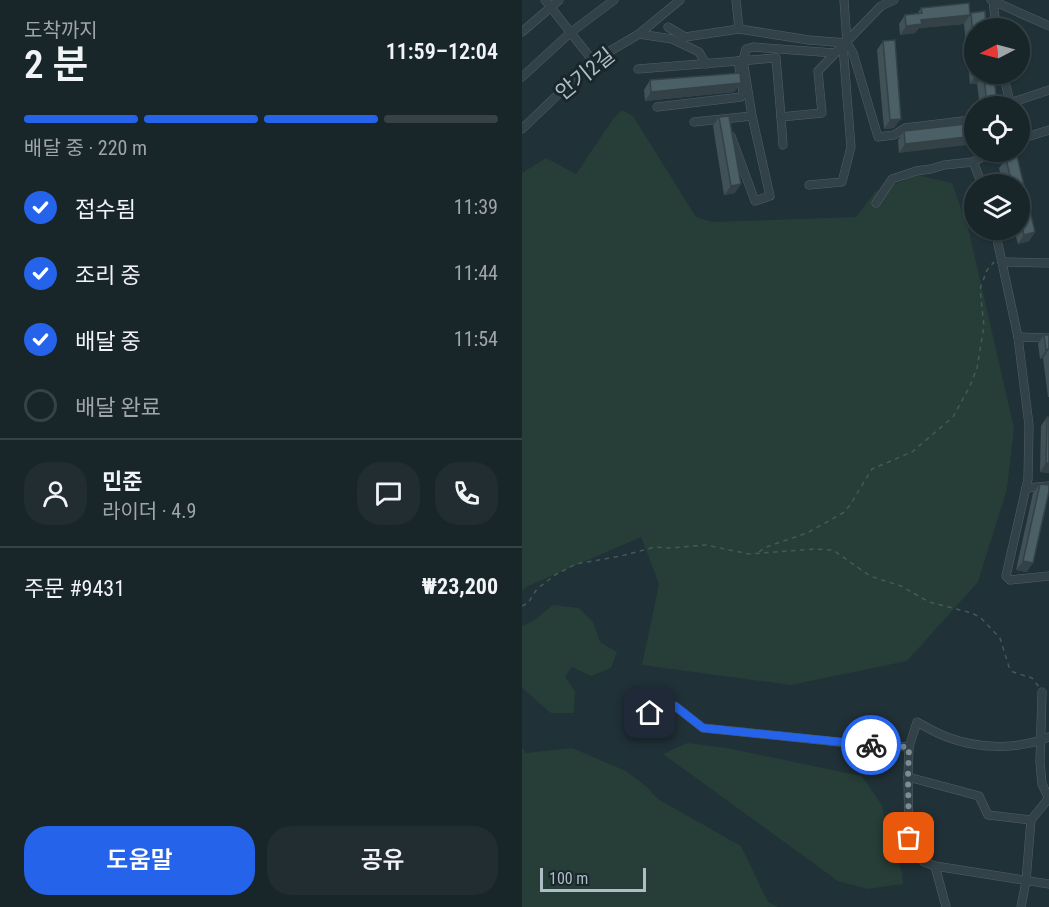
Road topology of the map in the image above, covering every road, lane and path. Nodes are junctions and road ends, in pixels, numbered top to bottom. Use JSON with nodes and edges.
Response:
{"nodes":[{"id":1,"x":559,"y":0,"type":"edge"},
{"id":2,"x":614,"y":0,"type":"edge"},
{"id":3,"x":680,"y":0,"type":"edge"},
{"id":4,"x":736,"y":0,"type":"edge"},
{"id":5,"x":844,"y":0,"type":"edge"},
{"id":6,"x":894,"y":0,"type":"edge"},
{"id":7,"x":992,"y":0,"type":"edge"},
{"id":8,"x":548,"y":3,"type":"edge"},
{"id":9,"x":995,"y":18,"type":"edge"},
{"id":10,"x":1049,"y":26,"type":"edge"},
{"id":11,"x":668,"y":27,"type":"dead end"},
{"id":12,"x":739,"y":29,"type":"junction"},
{"id":13,"x":522,"y":32,"type":"edge"},
{"id":14,"x":570,"y":33,"type":"junction"},
{"id":15,"x":639,"y":34,"type":"junction"},
{"id":16,"x":845,"y":44,"type":"junction"},
{"id":17,"x":836,"y":53,"type":"junction"},
{"id":18,"x":741,"y":61,"type":"junction"},
{"id":19,"x":593,"y":62,"type":"junction"},
{"id":20,"x":706,"y":64,"type":"junction"},
{"id":21,"x":638,"y":69,"type":"dead end"},
{"id":22,"x":522,"y":77,"type":"edge"},
{"id":23,"x":1049,"y":90,"type":"edge"},
{"id":24,"x":1030,"y":97,"type":"edge"},
{"id":25,"x":657,"y":107,"type":"dead end"},
{"id":26,"x":752,"y":116,"type":"junction"},
{"id":27,"x":781,"y":117,"type":"junction"},
{"id":28,"x":964,"y":121,"type":"edge"},
{"id":29,"x":694,"y":122,"type":"dead end"},
{"id":30,"x":522,"y":129,"type":"edge"},
{"id":31,"x":1049,"y":130,"type":"edge"},
{"id":32,"x":1030,"y":135,"type":"edge"},
{"id":33,"x":731,"y":136,"type":"edge"},
{"id":34,"x":783,"y":145,"type":"dead end"},
{"id":35,"x":973,"y":162,"type":"joint"},
{"id":36,"x":978,"y":174,"type":"edge"},
{"id":37,"x":809,"y":184,"type":"dead end"},
{"id":38,"x":876,"y":203,"type":"dead end"},
{"id":39,"x":997,"y":240,"type":"edge"},
{"id":40,"x":1002,"y":262,"type":"junction"},
{"id":41,"x":1049,"y":263,"type":"edge"},
{"id":42,"x":1018,"y":337,"type":"junction"},
{"id":43,"x":1049,"y":338,"type":"edge"},
{"id":44,"x":1049,"y":486,"type":"edge"},
{"id":45,"x":1026,"y":488,"type":"junction"},
{"id":46,"x":758,"y":553,"type":"junction"},
{"id":47,"x":1049,"y":576,"type":"edge"},
{"id":48,"x":522,"y":606,"type":"edge"},
{"id":49,"x":1042,"y":692,"type":"joint"},
{"id":50,"x":650,"y":713,"type":"dead end"},
{"id":51,"x":1045,"y":738,"type":"edge"},
{"id":52,"x":909,"y":747,"type":"junction"},
{"id":53,"x":908,"y":777,"type":"junction"},
{"id":54,"x":1049,"y":799,"type":"edge"},
{"id":55,"x":1030,"y":819,"type":"junction"},
{"id":56,"x":935,"y":866,"type":"junction"},
{"id":57,"x":1026,"y":881,"type":"junction"},
{"id":58,"x":1049,"y":884,"type":"edge"},
{"id":59,"x":946,"y":907,"type":"edge"},
{"id":60,"x":1022,"y":907,"type":"edge"}],
"edges":[{"from":1,"to":8,"type":"street"},
{"from":2,"to":14,"type":"street"},
{"from":3,"to":15,"type":"street","name":"안기2길"},
{"from":4,"to":12,"type":"street"},
{"from":5,"to":16,"type":"street"},
{"from":6,"to":16,"type":"street"},
{"from":7,"to":9,"type":"street"},
{"from":7,"to":10,"type":"street"},
{"from":8,"to":13,"type":"street"},
{"from":8,"to":14,"type":"street"},
{"from":11,"to":12,"type":"street"},
{"from":12,"to":16,"type":"street"},
{"from":14,"to":19,"type":"street"},
{"from":14,"to":22,"type":"street"},
{"from":15,"to":19,"type":"street","name":"안기2길"},
{"from":15,"to":20,"type":"street"},
{"from":16,"to":17,"type":"street"},
{"from":16,"to":28,"type":"street"},
{"from":16,"to":37,"type":"street"},
{"from":17,"to":18,"type":"street"},
{"from":17,"to":27,"type":"street"},
{"from":18,"to":20,"type":"street"},
{"from":18,"to":25,"type":"street"},
{"from":18,"to":26,"type":"street"},
{"from":18,"to":27,"type":"street"},
{"from":19,"to":30,"type":"street","name":"안기2길"},
{"from":20,"to":21,"type":"street"},
{"from":23,"to":24,"type":"street"},
{"from":26,"to":29,"type":"street"},
{"from":26,"to":33,"type":"street"},
{"from":27,"to":34,"type":"street"},
{"from":31,"to":32,"type":"street"},
{"from":35,"to":36,"type":"street"},
{"from":35,"to":38,"type":"street"},
{"from":39,"to":40,"type":"street"},
{"from":40,"to":41,"type":"street"},
{"from":40,"to":42,"type":"street"},
{"from":40,"to":46,"type":"path"},
{"from":42,"to":43,"type":"street"},
{"from":42,"to":45,"type":"street"},
{"from":44,"to":45,"type":"street"},
{"from":45,"to":47,"type":"street"},
{"from":46,"to":48,"type":"path"},
{"from":46,"to":49,"type":"path"},
{"from":49,"to":51,"type":"street"},
{"from":50,"to":52,"type":"street"},
{"from":51,"to":52,"type":"street"},
{"from":51,"to":54,"type":"street"},
{"from":52,"to":53,"type":"street"},
{"from":53,"to":55,"type":"street"},
{"from":53,"to":56,"type":"street"},
{"from":54,"to":55,"type":"street"},
{"from":55,"to":57,"type":"street"},
{"from":56,"to":57,"type":"street"},
{"from":56,"to":59,"type":"street"},
{"from":57,"to":58,"type":"street"},
{"from":57,"to":60,"type":"street"}]}
